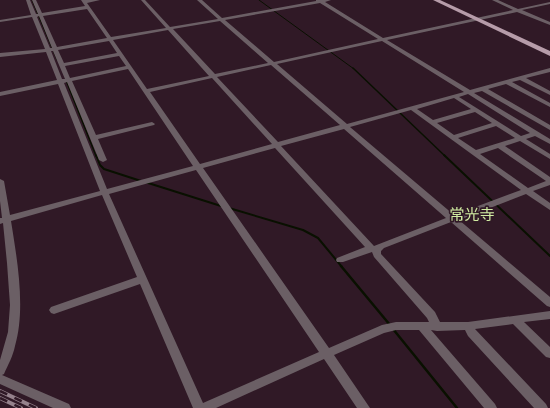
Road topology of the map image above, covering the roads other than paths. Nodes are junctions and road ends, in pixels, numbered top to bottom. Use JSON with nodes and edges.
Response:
{"nodes":[{"id":1,"x":28,"y":0,"type":"edge"},
{"id":2,"x":34,"y":0,"type":"edge"},
{"id":3,"x":98,"y":0,"type":"edge"},
{"id":4,"x":143,"y":0,"type":"edge"},
{"id":5,"x":199,"y":0,"type":"edge"},
{"id":6,"x":330,"y":0,"type":"edge"},
{"id":7,"x":436,"y":0,"type":"edge"},
{"id":8,"x":494,"y":0,"type":"edge"},
{"id":9,"x":84,"y":1,"type":"edge"},
{"id":10,"x":319,"y":1,"type":"edge"},
{"id":11,"x":550,"y":3,"type":"edge"},
{"id":12,"x":88,"y":7,"type":"junction"},
{"id":13,"x":518,"y":10,"type":"junction"},
{"id":14,"x":38,"y":15,"type":"junction"},
{"id":15,"x":222,"y":19,"type":"junction"},
{"id":16,"x":476,"y":19,"type":"junction"},
{"id":17,"x":0,"y":21,"type":"edge"},
{"id":18,"x":550,"y":24,"type":"edge"},
{"id":19,"x":169,"y":29,"type":"junction"},
{"id":20,"x":110,"y":40,"type":"junction"},
{"id":21,"x":382,"y":40,"type":"junction"},
{"id":22,"x":51,"y":50,"type":"junction"},
{"id":23,"x":120,"y":54,"type":"junction"},
{"id":24,"x":550,"y":54,"type":"edge"},
{"id":25,"x":0,"y":55,"type":"edge"},
{"id":26,"x":273,"y":63,"type":"junction"},
{"id":27,"x":62,"y":65,"type":"junction"},
{"id":28,"x":130,"y":67,"type":"junction"},
{"id":29,"x":550,"y":70,"type":"edge"},
{"id":30,"x":214,"y":76,"type":"junction"},
{"id":31,"x":521,"y":78,"type":"junction"},
{"id":32,"x":68,"y":80,"type":"junction"},
{"id":33,"x":61,"y":81,"type":"junction"},
{"id":34,"x":507,"y":82,"type":"junction"},
{"id":35,"x":482,"y":88,"type":"junction"},
{"id":36,"x":146,"y":91,"type":"junction"},
{"id":37,"x":468,"y":92,"type":"junction"},
{"id":38,"x":550,"y":93,"type":"edge"},
{"id":39,"x":0,"y":94,"type":"edge"},
{"id":40,"x":454,"y":96,"type":"junction"},
{"id":41,"x":550,"y":105,"type":"edge"},
{"id":42,"x":412,"y":108,"type":"junction"},
{"id":43,"x":476,"y":110,"type":"junction"},
{"id":44,"x":432,"y":122,"type":"junction"},
{"id":45,"x":498,"y":123,"type":"junction"},
{"id":46,"x":152,"y":124,"type":"dead end"},
{"id":47,"x":345,"y":126,"type":"junction"},
{"id":48,"x":550,"y":128,"type":"edge"},
{"id":49,"x":536,"y":134,"type":"junction"},
{"id":50,"x":453,"y":137,"type":"junction"},
{"id":51,"x":94,"y":138,"type":"junction"},
{"id":52,"x":521,"y":138,"type":"junction"},
{"id":53,"x":550,"y":142,"type":"edge"},
{"id":54,"x":276,"y":145,"type":"junction"},
{"id":55,"x":499,"y":145,"type":"junction"},
{"id":56,"x":98,"y":147,"type":"junction"},
{"id":57,"x":88,"y":149,"type":"junction"},
{"id":58,"x":475,"y":153,"type":"junction"},
{"id":59,"x":550,"y":157,"type":"edge"},
{"id":60,"x":103,"y":160,"type":"dead end"},
{"id":61,"x":198,"y":166,"type":"junction"},
{"id":62,"x":0,"y":181,"type":"edge"},
{"id":63,"x":550,"y":181,"type":"edge"},
{"id":64,"x":527,"y":190,"type":"junction"},
{"id":65,"x":105,"y":192,"type":"junction"},
{"id":66,"x":550,"y":207,"type":"edge"},
{"id":67,"x":453,"y":219,"type":"junction"},
{"id":68,"x":4,"y":220,"type":"edge"},
{"id":69,"x":373,"y":249,"type":"junction"},
{"id":70,"x":340,"y":260,"type":"dead end"},
{"id":71,"x":143,"y":279,"type":"junction"},
{"id":72,"x":550,"y":303,"type":"edge"},
{"id":73,"x":54,"y":310,"type":"dead end"},
{"id":74,"x":550,"y":315,"type":"edge"},
{"id":75,"x":514,"y":319,"type":"junction"},
{"id":76,"x":468,"y":326,"type":"junction"},
{"id":77,"x":422,"y":327,"type":"junction"},
{"id":78,"x":437,"y":327,"type":"junction"},
{"id":79,"x":327,"y":354,"type":"junction"},
{"id":80,"x":550,"y":354,"type":"edge"},
{"id":81,"x":0,"y":371,"type":"edge"},
{"id":82,"x":0,"y":379,"type":"edge"},
{"id":83,"x":65,"y":408,"type":"edge"},
{"id":84,"x":199,"y":408,"type":"edge"},
{"id":85,"x":204,"y":408,"type":"edge"},
{"id":86,"x":364,"y":408,"type":"edge"},
{"id":87,"x":491,"y":408,"type":"edge"},
{"id":88,"x":542,"y":408,"type":"edge"}],
"edges":[{"from":1,"to":14,"type":"street"},
{"from":2,"to":14,"type":"street"},
{"from":3,"to":9,"type":"street"},
{"from":4,"to":19,"type":"street"},
{"from":5,"to":15,"type":"street"},
{"from":6,"to":10,"type":"street"},
{"from":7,"to":16,"type":"main road"},
{"from":8,"to":13,"type":"street"},
{"from":9,"to":12,"type":"street"},
{"from":10,"to":15,"type":"street"},
{"from":10,"to":21,"type":"street"},
{"from":11,"to":13,"type":"street"},
{"from":12,"to":14,"type":"street"},
{"from":12,"to":20,"type":"street"},
{"from":13,"to":16,"type":"street"},
{"from":13,"to":18,"type":"street"},
{"from":14,"to":17,"type":"street"},
{"from":14,"to":22,"type":"street"},
{"from":15,"to":19,"type":"street"},
{"from":15,"to":26,"type":"street"},
{"from":16,"to":21,"type":"street"},
{"from":16,"to":24,"type":"main road"},
{"from":19,"to":20,"type":"street"},
{"from":19,"to":30,"type":"street"},
{"from":20,"to":22,"type":"street"},
{"from":20,"to":23,"type":"street"},
{"from":21,"to":26,"type":"street"},
{"from":21,"to":37,"type":"street"},
{"from":22,"to":25,"type":"street"},
{"from":22,"to":27,"type":"street"},
{"from":22,"to":33,"type":"street"},
{"from":23,"to":27,"type":"street"},
{"from":23,"to":28,"type":"street"},
{"from":26,"to":30,"type":"street"},
{"from":26,"to":47,"type":"street"},
{"from":27,"to":32,"type":"street"},
{"from":28,"to":32,"type":"street"},
{"from":28,"to":36,"type":"street"},
{"from":29,"to":31,"type":"street"},
{"from":30,"to":36,"type":"street"},
{"from":30,"to":54,"type":"street"},
{"from":31,"to":34,"type":"street"},
{"from":31,"to":38,"type":"street"},
{"from":32,"to":33,"type":"street"},
{"from":32,"to":51,"type":"street"},
{"from":33,"to":39,"type":"street"},
{"from":33,"to":57,"type":"street"},
{"from":34,"to":35,"type":"street"},
{"from":34,"to":41,"type":"street"},
{"from":35,"to":37,"type":"street"},
{"from":35,"to":48,"type":"street"},
{"from":36,"to":61,"type":"street"},
{"from":37,"to":40,"type":"street"},
{"from":37,"to":49,"type":"street"},
{"from":40,"to":42,"type":"street"},
{"from":40,"to":43,"type":"street"},
{"from":42,"to":44,"type":"street"},
{"from":42,"to":47,"type":"street"},
{"from":43,"to":44,"type":"street"},
{"from":43,"to":45,"type":"street"},
{"from":44,"to":50,"type":"street"},
{"from":45,"to":50,"type":"street"},
{"from":45,"to":52,"type":"street"},
{"from":46,"to":51,"type":"street"},
{"from":47,"to":54,"type":"street"},
{"from":47,"to":67,"type":"street"},
{"from":49,"to":52,"type":"street"},
{"from":49,"to":53,"type":"street"},
{"from":50,"to":58,"type":"street"},
{"from":51,"to":56,"type":"street"},
{"from":52,"to":55,"type":"street"},
{"from":52,"to":59,"type":"street"},
{"from":54,"to":61,"type":"street"},
{"from":54,"to":69,"type":"street"},
{"from":55,"to":58,"type":"street"},
{"from":55,"to":63,"type":"street"},
{"from":56,"to":57,"type":"street"},
{"from":56,"to":60,"type":"street"},
{"from":57,"to":65,"type":"street"},
{"from":58,"to":64,"type":"street"},
{"from":61,"to":65,"type":"street"},
{"from":61,"to":79,"type":"street"},
{"from":62,"to":68,"type":"street"},
{"from":63,"to":64,"type":"street"},
{"from":64,"to":66,"type":"street"},
{"from":64,"to":67,"type":"street"},
{"from":65,"to":68,"type":"street"},
{"from":65,"to":71,"type":"street"},
{"from":67,"to":69,"type":"street"},
{"from":67,"to":72,"type":"street"},
{"from":68,"to":81,"type":"street"},
{"from":69,"to":70,"type":"street"},
{"from":69,"to":78,"type":"street"},
{"from":71,"to":73,"type":"street"},
{"from":71,"to":84,"type":"street"},
{"from":74,"to":75,"type":"street"},
{"from":75,"to":76,"type":"street"},
{"from":75,"to":80,"type":"street"},
{"from":76,"to":78,"type":"street"},
{"from":76,"to":88,"type":"street"},
{"from":77,"to":78,"type":"street"},
{"from":77,"to":79,"type":"street"},
{"from":77,"to":87,"type":"street"},
{"from":79,"to":85,"type":"street"},
{"from":79,"to":86,"type":"street"},
{"from":82,"to":83,"type":"street"}]}
